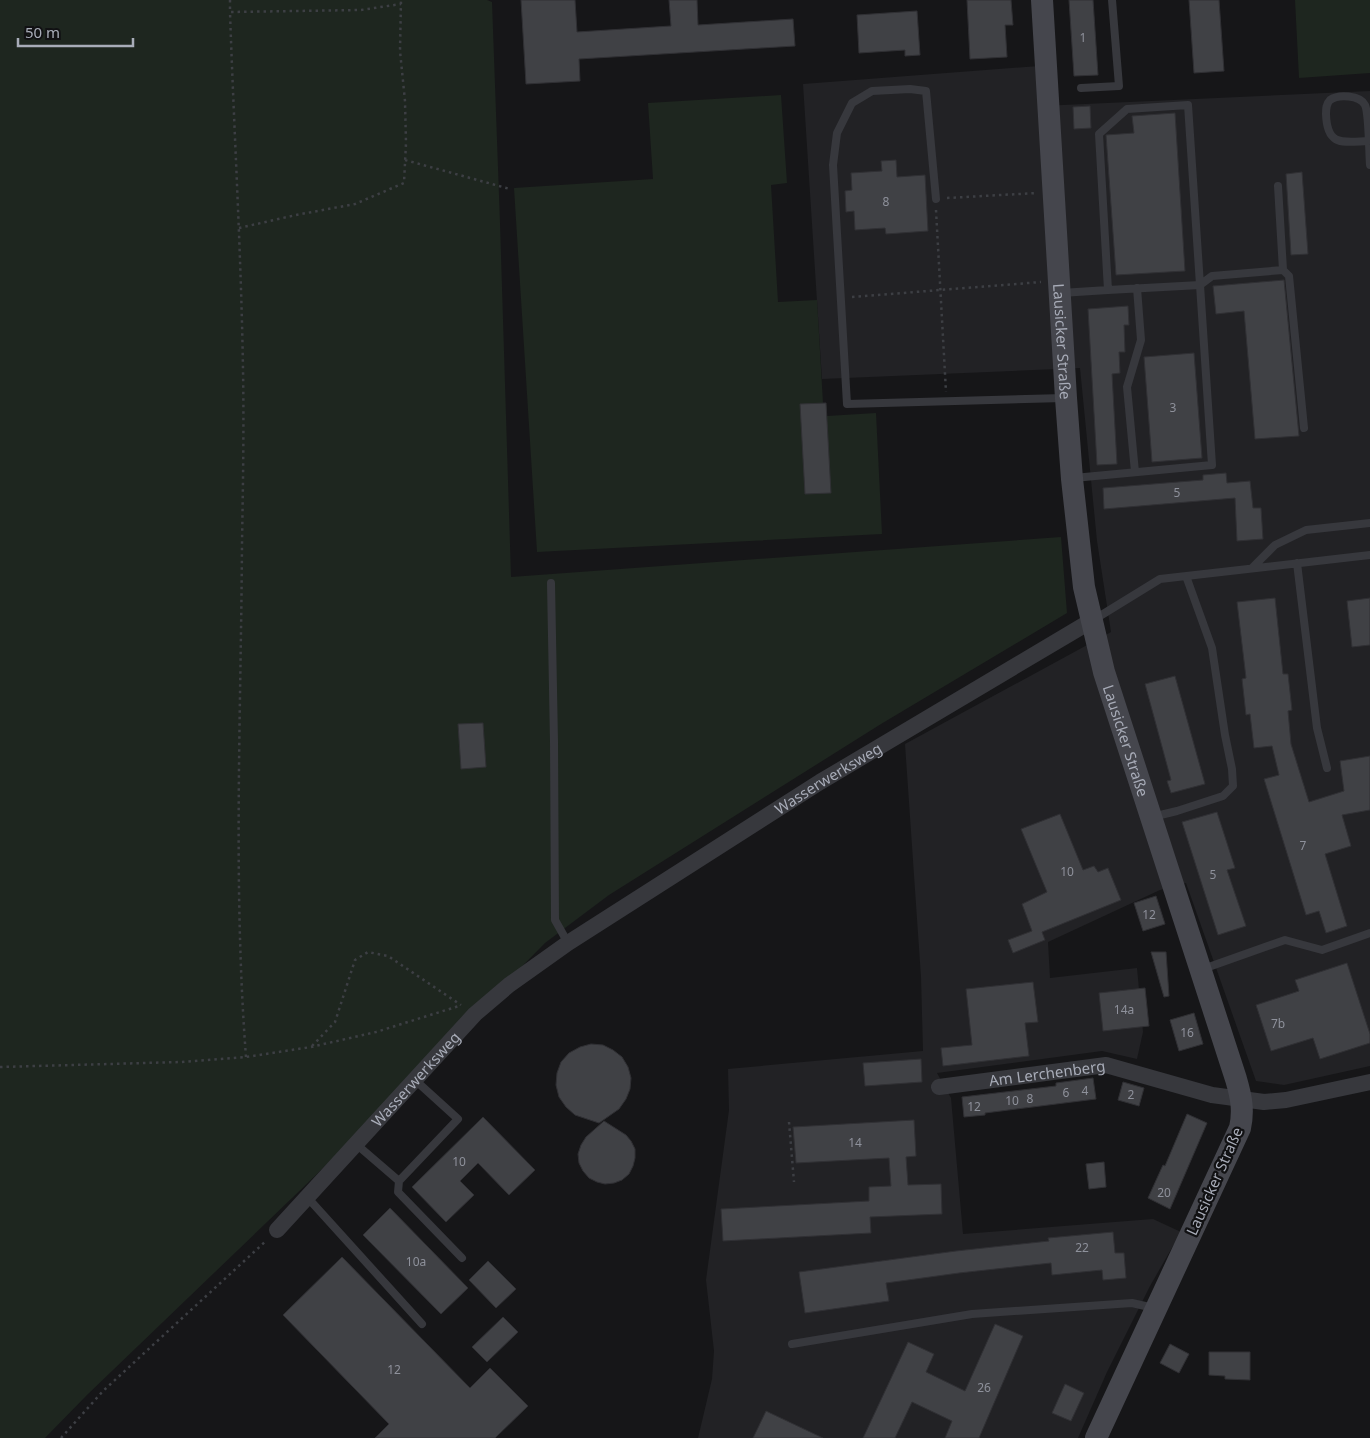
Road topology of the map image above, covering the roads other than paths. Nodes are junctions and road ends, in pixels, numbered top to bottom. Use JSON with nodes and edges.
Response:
{"nodes":[{"id":1,"x":1042,"y":0,"type":"edge"},
{"id":2,"x":1112,"y":0,"type":"edge"},
{"id":3,"x":1081,"y":88,"type":"dead end"},
{"id":4,"x":1368,"y":141,"type":"junction"},
{"id":5,"x":1370,"y":166,"type":"edge"},
{"id":6,"x":1278,"y":186,"type":"dead end"},
{"id":7,"x":936,"y":198,"type":"road end"},
{"id":8,"x":1283,"y":270,"type":"junction"},
{"id":9,"x":1200,"y":285,"type":"junction"},
{"id":10,"x":1059,"y":287,"type":"junction"},
{"id":11,"x":1137,"y":288,"type":"junction"},
{"id":12,"x":1108,"y":290,"type":"junction"},
{"id":13,"x":1066,"y":398,"type":"junction"},
{"id":14,"x":1304,"y":428,"type":"dead end"},
{"id":15,"x":1134,"y":472,"type":"junction"},
{"id":16,"x":1072,"y":479,"type":"junction"},
{"id":17,"x":1370,"y":523,"type":"edge"},
{"id":18,"x":1370,"y":555,"type":"edge"},
{"id":19,"x":1297,"y":563,"type":"junction"},
{"id":20,"x":1252,"y":568,"type":"junction"},
{"id":21,"x":1186,"y":576,"type":"junction"},
{"id":22,"x":551,"y":584,"type":"dead end"},
{"id":23,"x":1091,"y":621,"type":"junction"},
{"id":24,"x":1326,"y":768,"type":"dead end"},
{"id":25,"x":1150,"y":818,"type":"junction"},
{"id":26,"x":1370,"y":933,"type":"edge"},
{"id":27,"x":568,"y":943,"type":"junction"},
{"id":28,"x":1200,"y":970,"type":"junction"},
{"id":29,"x":415,"y":1080,"type":"junction"},
{"id":30,"x":1370,"y":1082,"type":"edge"},
{"id":31,"x":939,"y":1087,"type":"dead end"},
{"id":32,"x":1242,"y":1100,"type":"junction"},
{"id":33,"x":356,"y":1144,"type":"junction"},
{"id":34,"x":398,"y":1181,"type":"junction"},
{"id":35,"x":307,"y":1198,"type":"junction"},
{"id":36,"x":277,"y":1230,"type":"road end"},
{"id":37,"x":462,"y":1258,"type":"dead end"},
{"id":38,"x":1156,"y":1308,"type":"junction"},
{"id":39,"x":422,"y":1324,"type":"dead end"},
{"id":40,"x":792,"y":1344,"type":"dead end"},
{"id":41,"x":1096,"y":1438,"type":"edge"}],
"edges":[{"from":1,"to":10,"type":"main road","name":"Lausicker Straße"},
{"from":2,"to":3,"type":"lane"},
{"from":4,"to":4,"type":"lane"},
{"from":4,"to":5,"type":"lane"},
{"from":6,"to":8,"type":"lane"},
{"from":7,"to":13,"type":"lane"},
{"from":8,"to":9,"type":"lane"},
{"from":8,"to":14,"type":"lane"},
{"from":9,"to":11,"type":"lane"},
{"from":9,"to":12,"type":"lane"},
{"from":9,"to":15,"type":"lane"},
{"from":10,"to":12,"type":"lane"},
{"from":10,"to":13,"type":"main road","name":"Lausicker Straße"},
{"from":11,"to":12,"type":"lane"},
{"from":11,"to":15,"type":"lane"},
{"from":13,"to":16,"type":"main road","name":"Lausicker Straße"},
{"from":15,"to":16,"type":"lane"},
{"from":16,"to":23,"type":"main road","name":"Lausicker Straße"},
{"from":17,"to":20,"type":"lane"},
{"from":18,"to":19,"type":"lane"},
{"from":19,"to":20,"type":"lane"},
{"from":19,"to":24,"type":"lane"},
{"from":20,"to":21,"type":"lane"},
{"from":21,"to":23,"type":"lane"},
{"from":21,"to":25,"type":"lane"},
{"from":22,"to":27,"type":"lane"},
{"from":23,"to":25,"type":"main road","name":"Lausicker Straße"},
{"from":23,"to":27,"type":"street","name":"Wasserwerksweg"},
{"from":25,"to":28,"type":"main road","name":"Lausicker Straße"},
{"from":26,"to":28,"type":"lane"},
{"from":27,"to":29,"type":"street","name":"Wasserwerksweg"},
{"from":28,"to":32,"type":"main road","name":"Lausicker Straße"},
{"from":29,"to":33,"type":"street","name":"Wasserwerksweg"},
{"from":29,"to":34,"type":"lane"},
{"from":30,"to":32,"type":"street","name":"Am Lerchenberg"},
{"from":31,"to":32,"type":"street","name":"Am Lerchenberg"},
{"from":32,"to":38,"type":"main road","name":"Lausicker Straße"},
{"from":33,"to":34,"type":"lane"},
{"from":33,"to":35,"type":"street","name":"Wasserwerksweg"},
{"from":34,"to":37,"type":"lane"},
{"from":35,"to":36,"type":"street","name":"Wasserwerksweg"},
{"from":35,"to":39,"type":"lane"},
{"from":38,"to":40,"type":"lane"},
{"from":38,"to":41,"type":"main road","name":"Lausicker Straße"}]}
